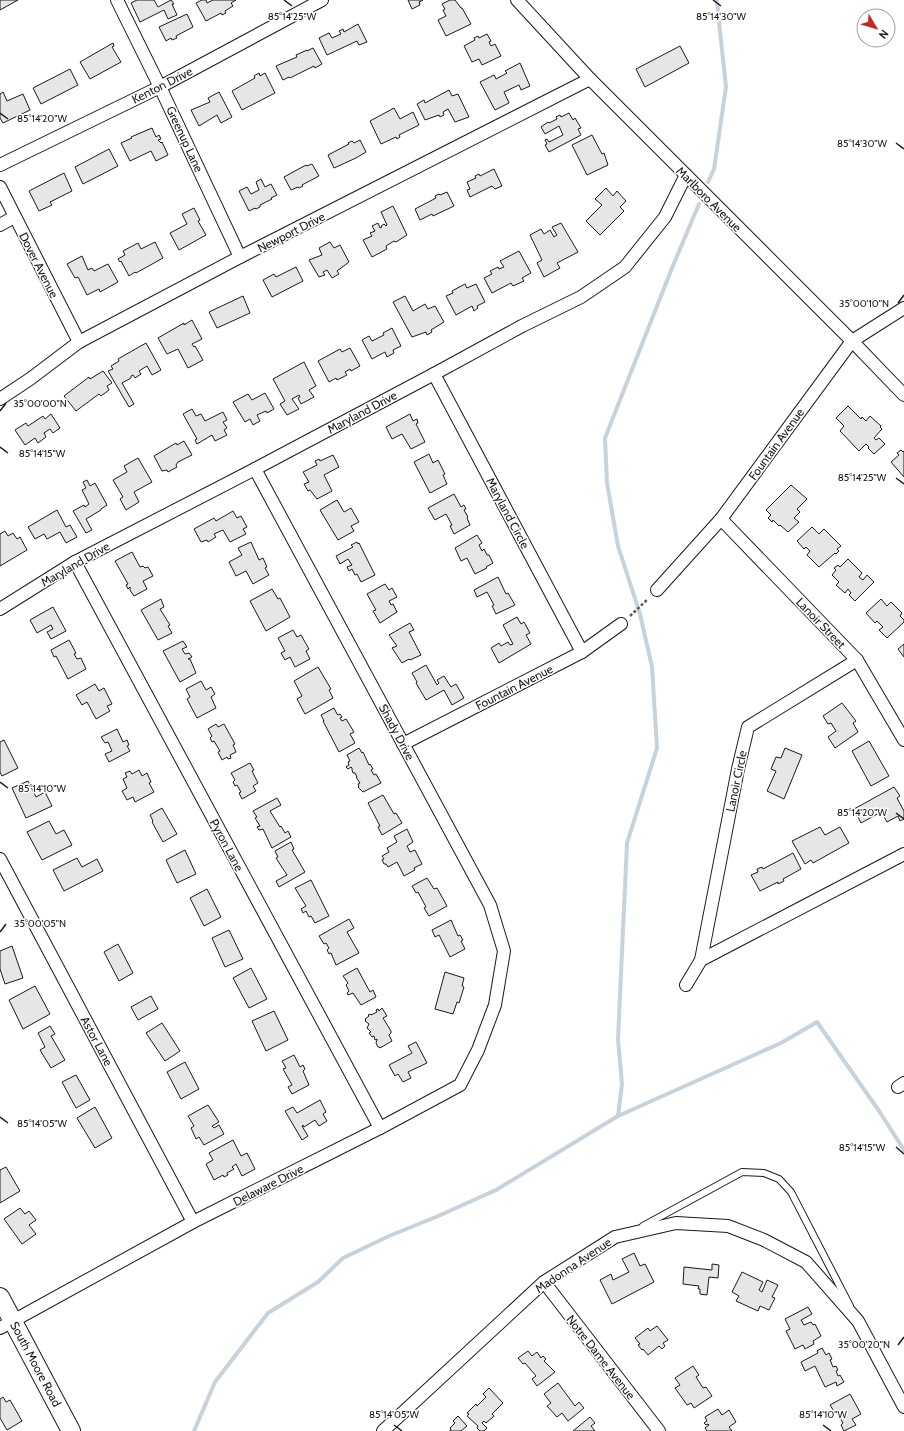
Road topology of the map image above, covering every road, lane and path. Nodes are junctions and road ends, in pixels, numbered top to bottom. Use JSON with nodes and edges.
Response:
{"nodes":[{"id":1,"x":117,"y":0,"type":"edge"},
{"id":2,"x":322,"y":0,"type":"edge"},
{"id":3,"x":517,"y":0,"type":"edge"},
{"id":4,"x":590,"y":79,"type":"junction"},
{"id":5,"x":160,"y":86,"type":"junction"},
{"id":6,"x":0,"y":165,"type":"edge"},
{"id":7,"x":686,"y":175,"type":"junction"},
{"id":8,"x":0,"y":187,"type":"edge"},
{"id":9,"x":14,"y":217,"type":"junction"},
{"id":10,"x":0,"y":225,"type":"edge"},
{"id":11,"x":240,"y":258,"type":"junction"},
{"id":12,"x":904,"y":308,"type":"edge"},
{"id":13,"x":852,"y":341,"type":"junction"},
{"id":14,"x":79,"y":342,"type":"junction"},
{"id":15,"x":434,"y":374,"type":"junction"},
{"id":16,"x":904,"y":395,"type":"edge"},
{"id":17,"x":0,"y":399,"type":"edge"},
{"id":18,"x":255,"y":469,"type":"junction"},
{"id":19,"x":721,"y":519,"type":"junction"},
{"id":20,"x":75,"y":562,"type":"junction"},
{"id":21,"x":657,"y":590,"type":"dead end"},
{"id":22,"x":646,"y":601,"type":"dead end"},
{"id":23,"x":0,"y":609,"type":"edge"},
{"id":24,"x":633,"y":614,"type":"dead end"},
{"id":25,"x":621,"y":624,"type":"dead end"},
{"id":26,"x":582,"y":652,"type":"junction"},
{"id":27,"x":857,"y":660,"type":"junction"},
{"id":28,"x":904,"y":740,"type":"edge"},
{"id":29,"x":403,"y":744,"type":"junction"},
{"id":30,"x":904,"y":854,"type":"edge"},
{"id":31,"x":0,"y":859,"type":"edge"},
{"id":32,"x":701,"y":960,"type":"junction"},
{"id":33,"x":686,"y":985,"type":"dead end"},
{"id":34,"x":495,"y":1005,"type":"joint"},
{"id":35,"x":380,"y":1128,"type":"junction"},
{"id":36,"x":193,"y":1222,"type":"junction"},
{"id":37,"x":631,"y":1233,"type":"junction"},
{"id":38,"x":544,"y":1282,"type":"junction"},
{"id":39,"x":0,"y":1297,"type":"edge"},
{"id":40,"x":858,"y":1321,"type":"junction"},
{"id":41,"x":6,"y":1324,"type":"edge"},
{"id":42,"x":904,"y":1407,"type":"edge"},
{"id":43,"x":71,"y":1431,"type":"edge"},
{"id":44,"x":383,"y":1431,"type":"edge"},
{"id":45,"x":659,"y":1431,"type":"edge"}],
"edges":[{"from":1,"to":5,"type":"street","name":"Greenup Lane"},
{"from":2,"to":5,"type":"street","name":"Kenton Drive"},
{"from":3,"to":4,"type":"street","name":"Marlboro Avenue"},
{"from":4,"to":7,"type":"street","name":"Marlboro Avenue"},
{"from":4,"to":11,"type":"street","name":"Newport Drive"},
{"from":5,"to":6,"type":"street","name":"Kenton Drive"},
{"from":5,"to":11,"type":"street","name":"Greenup Lane"},
{"from":7,"to":13,"type":"street","name":"Marlboro Avenue"},
{"from":7,"to":15,"type":"street","name":"Maryland Drive"},
{"from":8,"to":9,"type":"street","name":"Dover Avenue"},
{"from":9,"to":10,"type":"street"},
{"from":9,"to":14,"type":"street","name":"Dover Avenue"},
{"from":11,"to":14,"type":"street","name":"Newport Drive"},
{"from":12,"to":13,"type":"street","name":"Fountain Avenue"},
{"from":13,"to":16,"type":"street","name":"Marlboro Avenue"},
{"from":13,"to":19,"type":"street","name":"Fountain Avenue"},
{"from":14,"to":17,"type":"street","name":"Newport Drive"},
{"from":15,"to":18,"type":"street","name":"Maryland Drive"},
{"from":15,"to":26,"type":"street","name":"Maryland Circle"},
{"from":18,"to":20,"type":"street","name":"Maryland Drive"},
{"from":18,"to":29,"type":"street","name":"Shady Drive"},
{"from":19,"to":21,"type":"street","name":"Fountain Avenue"},
{"from":19,"to":27,"type":"street","name":"Lanoir Street"},
{"from":20,"to":23,"type":"street","name":"Maryland Drive"},
{"from":20,"to":35,"type":"street","name":"Pyron Lane"},
{"from":22,"to":24,"type":"path"},
{"from":25,"to":26,"type":"street","name":"Fountain Avenue"},
{"from":26,"to":29,"type":"street","name":"Fountain Avenue"},
{"from":27,"to":28,"type":"street","name":"Lanoir Street"},
{"from":27,"to":32,"type":"street","name":"Lanoir Circle"},
{"from":29,"to":34,"type":"street","name":"Shady Drive"},
{"from":30,"to":32,"type":"street"},
{"from":31,"to":36,"type":"street","name":"Astor Lane"},
{"from":32,"to":33,"type":"street","name":"Lanoir Circle"},
{"from":34,"to":35,"type":"street","name":"Delaware Drive"},
{"from":35,"to":36,"type":"street","name":"Delaware Drive"},
{"from":36,"to":41,"type":"street","name":"Delaware Drive"},
{"from":37,"to":38,"type":"street","name":"Madonna Avenue"},
{"from":37,"to":40,"type":"street","name":"Madonna Avenue"},
{"from":37,"to":40,"type":"lane"},
{"from":38,"to":44,"type":"street","name":"Madonna Avenue"},
{"from":38,"to":45,"type":"street","name":"Notre Dame Avenue"},
{"from":39,"to":41,"type":"main road","name":"South Moore Road"},
{"from":40,"to":42,"type":"street","name":"Madonna Avenue"},
{"from":41,"to":43,"type":"main road","name":"South Moore Road"}]}
